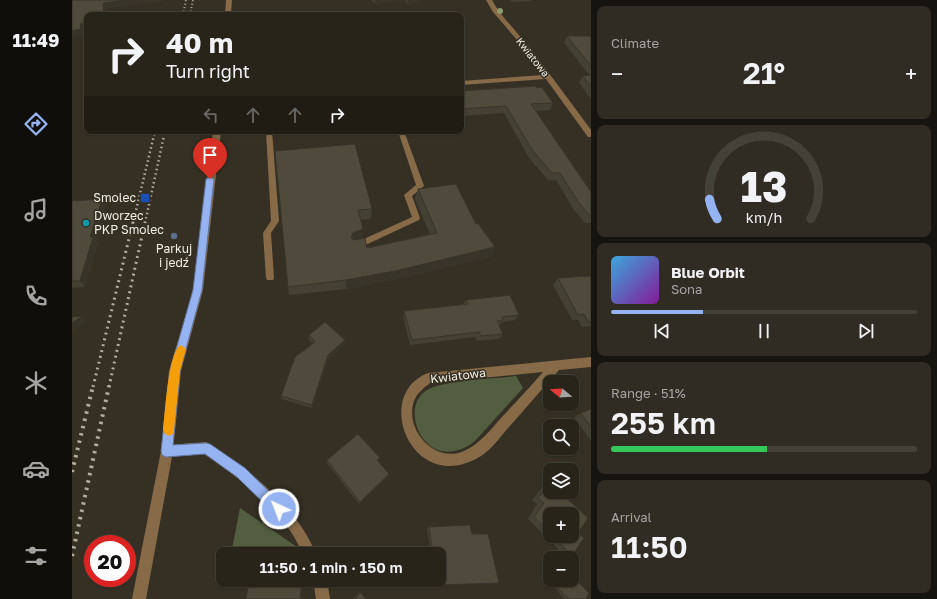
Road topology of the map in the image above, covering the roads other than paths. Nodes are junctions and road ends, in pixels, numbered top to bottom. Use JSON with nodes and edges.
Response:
{"nodes":[{"id":1,"x":229,"y":0,"type":"edge"},
{"id":2,"x":489,"y":0,"type":"edge"},
{"id":3,"x":228,"y":12,"type":"edge"},
{"id":4,"x":548,"y":77,"type":"junction"},
{"id":5,"x":464,"y":83,"type":"edge"},
{"id":6,"x":217,"y":134,"type":"edge"},
{"id":7,"x":269,"y":134,"type":"edge"},
{"id":8,"x":403,"y":134,"type":"edge"},
{"id":9,"x":591,"y":135,"type":"edge"},
{"id":10,"x":356,"y":246,"type":"edge"},
{"id":11,"x":270,"y":278,"type":"dead end"},
{"id":12,"x":591,"y":362,"type":"edge"},
{"id":13,"x":556,"y":366,"type":"junction"},
{"id":14,"x":166,"y":451,"type":"junction"},
{"id":15,"x":306,"y":547,"type":"edge"},
{"id":16,"x":321,"y":587,"type":"edge"},
{"id":17,"x":139,"y":599,"type":"edge"},
{"id":18,"x":323,"y":599,"type":"edge"}],
"edges":[{"from":1,"to":3,"type":"street"},
{"from":2,"to":4,"type":"street","name":"Kwiatowa"},
{"from":4,"to":5,"type":"street"},
{"from":4,"to":9,"type":"street","name":"Kwiatowa"},
{"from":6,"to":14,"type":"street"},
{"from":7,"to":11,"type":"lane"},
{"from":8,"to":10,"type":"lane"},
{"from":12,"to":13,"type":"street","name":"Kwiatowa"},
{"from":13,"to":13,"type":"street","name":"Kwiatowa"},
{"from":14,"to":15,"type":"lane"},
{"from":14,"to":17,"type":"street"},
{"from":16,"to":18,"type":"street"}]}
